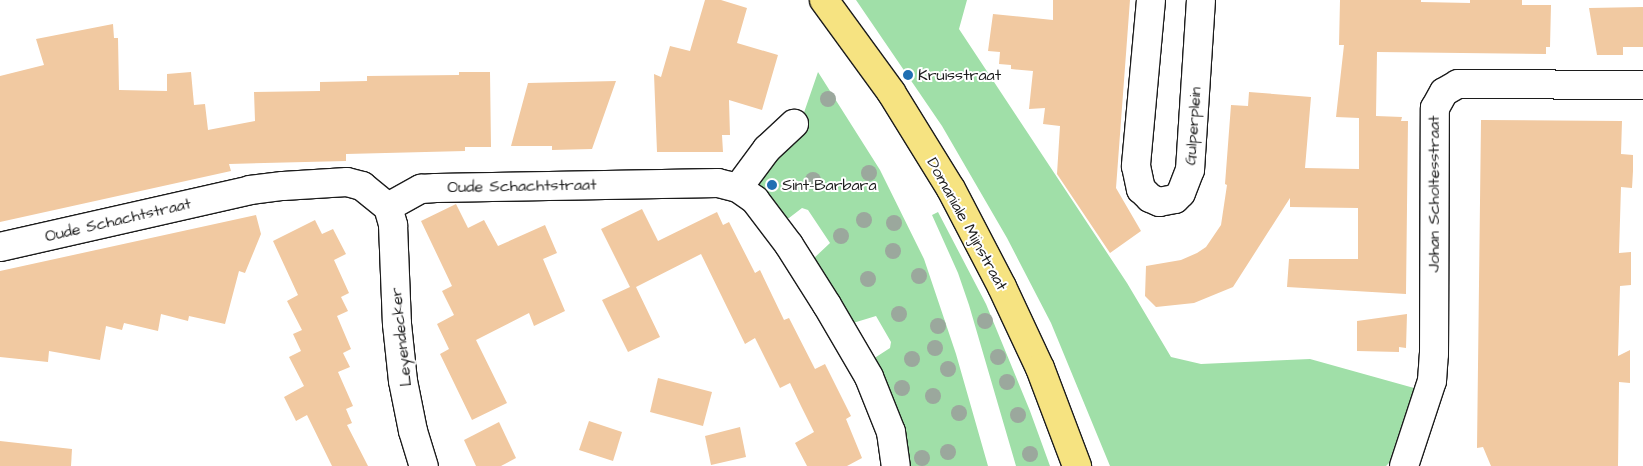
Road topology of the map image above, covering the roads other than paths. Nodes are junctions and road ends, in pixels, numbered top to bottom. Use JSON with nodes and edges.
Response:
{"nodes":[{"id":1,"x":824,"y":0,"type":"edge"},
{"id":2,"x":1151,"y":0,"type":"edge"},
{"id":3,"x":1201,"y":0,"type":"edge"},
{"id":4,"x":1643,"y":85,"type":"edge"},
{"id":5,"x":794,"y":124,"type":"dead end"},
{"id":6,"x":738,"y":188,"type":"junction"},
{"id":7,"x":388,"y":207,"type":"junction"},
{"id":8,"x":0,"y":247,"type":"edge"},
{"id":9,"x":424,"y":466,"type":"edge"},
{"id":10,"x":896,"y":466,"type":"edge"},
{"id":11,"x":1077,"y":466,"type":"edge"},
{"id":12,"x":1404,"y":466,"type":"edge"}],
"edges":[{"from":1,"to":11,"type":"main road","name":"Domaniale Mijnstraat"},
{"from":2,"to":3,"type":"street","name":"Gulperplein"},
{"from":4,"to":12,"type":"street","name":"Johan Scholtesstraat"},
{"from":5,"to":6,"type":"street"},
{"from":6,"to":7,"type":"street","name":"Oude Schachtstraat"},
{"from":6,"to":10,"type":"street"},
{"from":7,"to":8,"type":"street","name":"Oude Schachtstraat"},
{"from":7,"to":9,"type":"street","name":"Leyendecker"}]}
